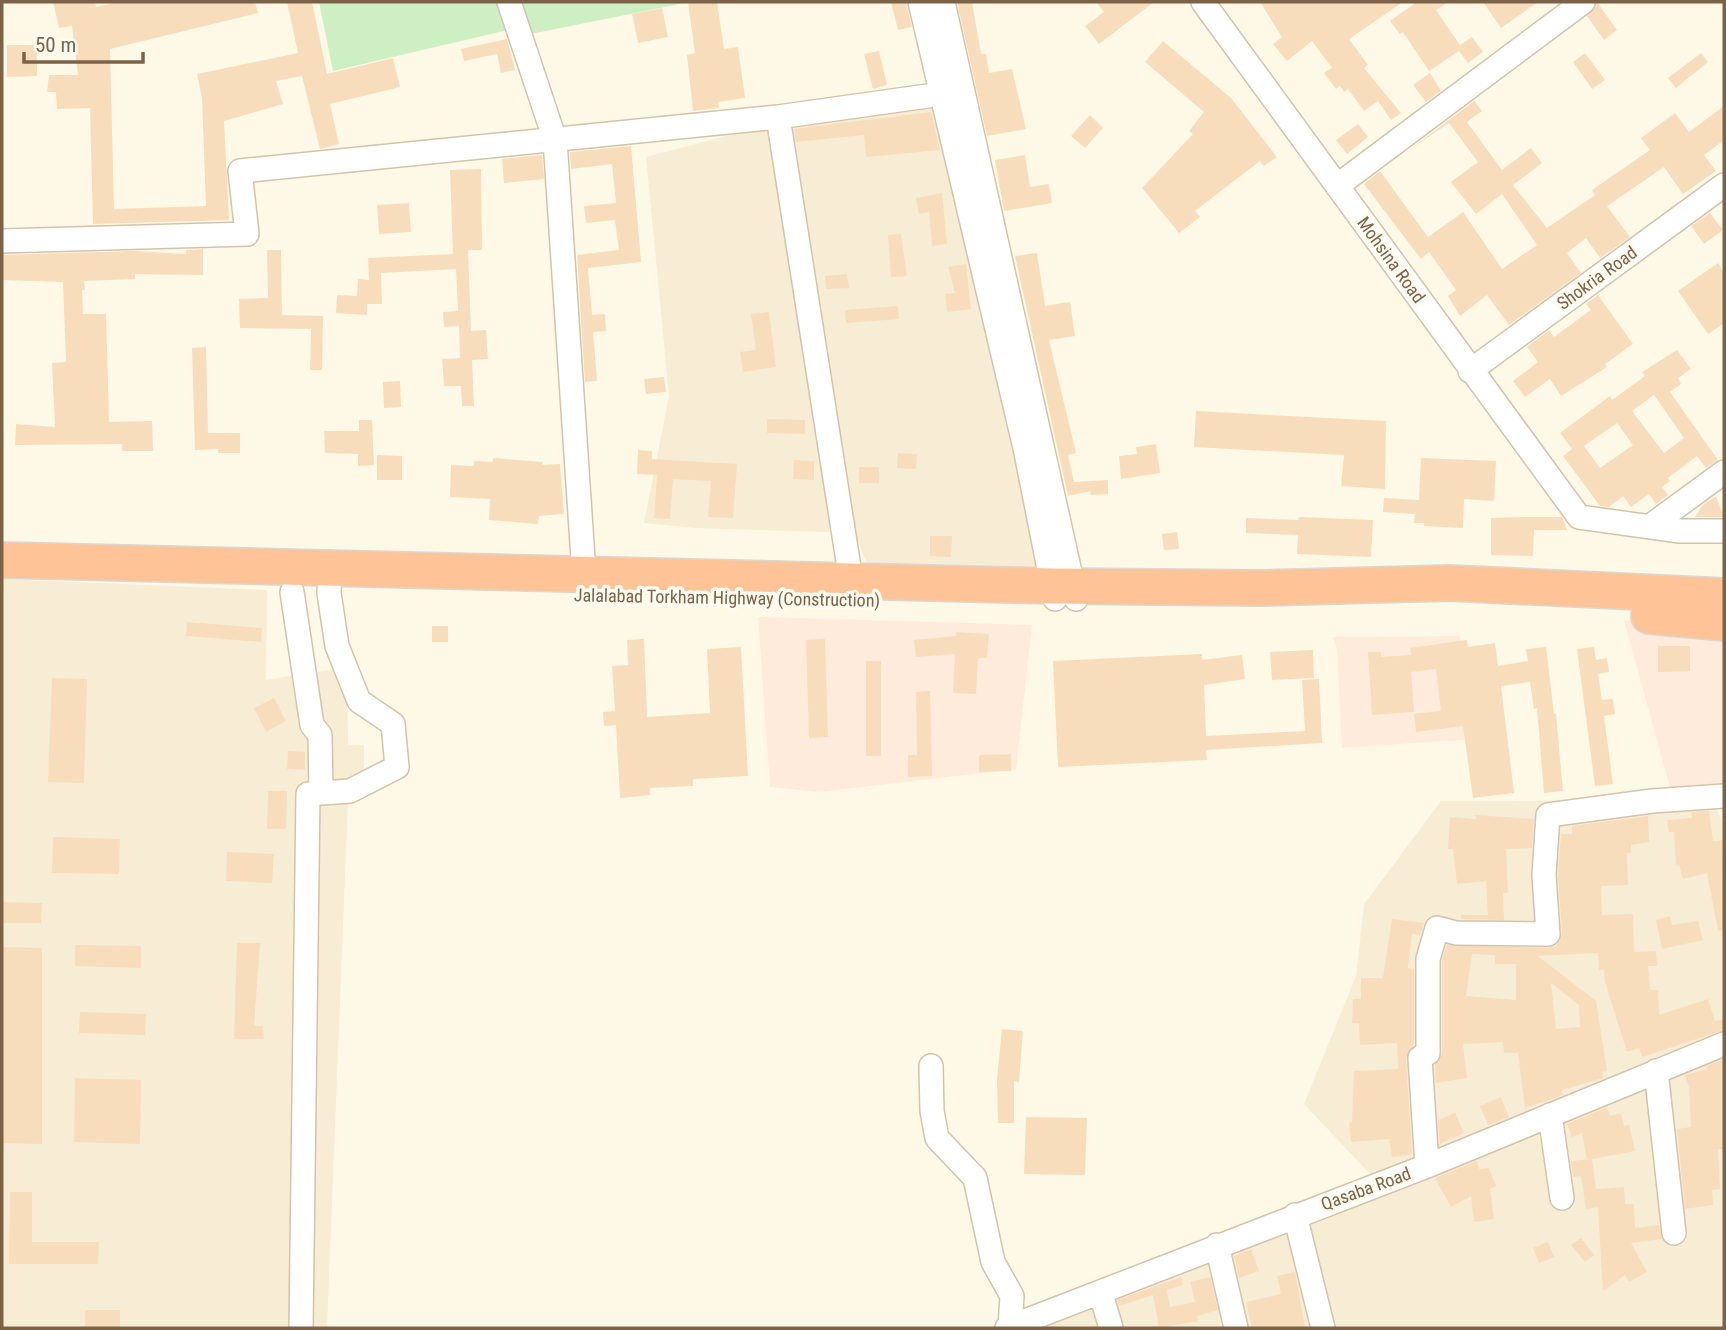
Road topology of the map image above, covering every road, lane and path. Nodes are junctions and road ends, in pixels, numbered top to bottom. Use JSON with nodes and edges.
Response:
{"nodes":[{"id":1,"x":509,"y":2,"type":"edge"},
{"id":2,"x":920,"y":2,"type":"edge"},
{"id":3,"x":943,"y":2,"type":"edge"},
{"id":4,"x":1203,"y":2,"type":"edge"},
{"id":5,"x":1583,"y":2,"type":"edge"},
{"id":6,"x":963,"y":90,"type":"junction"},
{"id":7,"x":940,"y":94,"type":"junction"},
{"id":8,"x":778,"y":117,"type":"junction"},
{"id":9,"x":555,"y":140,"type":"junction"},
{"id":10,"x":1724,"y":185,"type":"edge"},
{"id":11,"x":1337,"y":186,"type":"junction"},
{"id":12,"x":2,"y":241,"type":"edge"},
{"id":13,"x":1470,"y":371,"type":"junction"},
{"id":14,"x":1724,"y":472,"type":"edge"},
{"id":15,"x":1649,"y":527,"type":"junction"},
{"id":16,"x":1724,"y":531,"type":"edge"},
{"id":17,"x":1052,"y":532,"type":"junction"},
{"id":18,"x":2,"y":560,"type":"edge"},
{"id":19,"x":584,"y":574,"type":"junction"},
{"id":20,"x":850,"y":580,"type":"junction"},
{"id":21,"x":330,"y":581,"type":"junction"},
{"id":22,"x":2,"y":583,"type":"edge"},
{"id":23,"x":457,"y":583,"type":"junction"},
{"id":24,"x":1262,"y":588,"type":"junction"},
{"id":25,"x":292,"y":592,"type":"junction"},
{"id":26,"x":1065,"y":594,"type":"junction"},
{"id":27,"x":1724,"y":596,"type":"edge"},
{"id":28,"x":1451,"y":607,"type":"junction"},
{"id":29,"x":1724,"y":624,"type":"edge"},
{"id":30,"x":321,"y":793,"type":"junction"},
{"id":31,"x":1724,"y":796,"type":"edge"},
{"id":32,"x":1724,"y":1044,"type":"edge"},
{"id":33,"x":931,"y":1066,"type":"dead end"},
{"id":34,"x":1656,"y":1071,"type":"junction"},
{"id":35,"x":1550,"y":1115,"type":"junction"},
{"id":36,"x":1427,"y":1166,"type":"junction"},
{"id":37,"x":1562,"y":1198,"type":"dead end"},
{"id":38,"x":1295,"y":1215,"type":"junction"},
{"id":39,"x":1674,"y":1233,"type":"dead end"},
{"id":40,"x":1217,"y":1245,"type":"junction"},
{"id":41,"x":1101,"y":1294,"type":"junction"},
{"id":42,"x":300,"y":1328,"type":"edge"},
{"id":43,"x":1009,"y":1328,"type":"edge"},
{"id":44,"x":1111,"y":1328,"type":"edge"},
{"id":45,"x":1236,"y":1328,"type":"edge"},
{"id":46,"x":1323,"y":1328,"type":"edge"}],
"edges":[{"from":1,"to":9,"type":"street"},
{"from":2,"to":7,"type":"street"},
{"from":3,"to":6,"type":"street"},
{"from":4,"to":11,"type":"street","name":"Mohsina Road"},
{"from":5,"to":11,"type":"street"},
{"from":6,"to":7,"type":"street"},
{"from":6,"to":17,"type":"street"},
{"from":7,"to":8,"type":"street"},
{"from":7,"to":17,"type":"street"},
{"from":8,"to":9,"type":"street"},
{"from":8,"to":20,"type":"street"},
{"from":9,"to":12,"type":"street"},
{"from":9,"to":19,"type":"street"},
{"from":10,"to":13,"type":"street","name":"Shokria Road"},
{"from":11,"to":13,"type":"street","name":"Mohsina Road"},
{"from":13,"to":15,"type":"street","name":"Mohsina Road"},
{"from":14,"to":15,"type":"street"},
{"from":15,"to":16,"type":"street"},
{"from":17,"to":26,"type":"street"},
{"from":18,"to":21,"type":"highway"},
{"from":19,"to":20,"type":"highway"},
{"from":19,"to":23,"type":"highway"},
{"from":20,"to":26,"type":"highway"},
{"from":21,"to":23,"type":"highway","name":"Jalalabad Torkham Highway (Construction)"},
{"from":21,"to":25,"type":"highway","name":"Jalalabad Torkham Highway (Construction)"},
{"from":21,"to":30,"type":"street"},
{"from":22,"to":25,"type":"highway","name":"Jalalabad Torkham Highway (Construction)"},
{"from":23,"to":26,"type":"highway","name":"Jalalabad Torkham Highway (Construction)"},
{"from":24,"to":26,"type":"highway"},
{"from":24,"to":27,"type":"highway"},
{"from":24,"to":28,"type":"highway"},
{"from":25,"to":30,"type":"street"},
{"from":26,"to":28,"type":"highway","name":"Jalalabad Torkham Highway (Construction)"},
{"from":28,"to":29,"type":"highway"},
{"from":30,"to":42,"type":"street"},
{"from":31,"to":36,"type":"street"},
{"from":32,"to":34,"type":"street","name":"Qasaba Road"},
{"from":33,"to":43,"type":"street"},
{"from":34,"to":35,"type":"street","name":"Qasaba Road"},
{"from":34,"to":39,"type":"street"},
{"from":35,"to":36,"type":"street","name":"Qasaba Road"},
{"from":35,"to":37,"type":"street"},
{"from":36,"to":38,"type":"street","name":"Qasaba Road"},
{"from":38,"to":40,"type":"street","name":"Qasaba Road"},
{"from":38,"to":46,"type":"street"},
{"from":40,"to":41,"type":"street","name":"Qasaba Road"},
{"from":40,"to":45,"type":"street"},
{"from":41,"to":43,"type":"street","name":"Qasaba Road"},
{"from":41,"to":44,"type":"street"}]}
